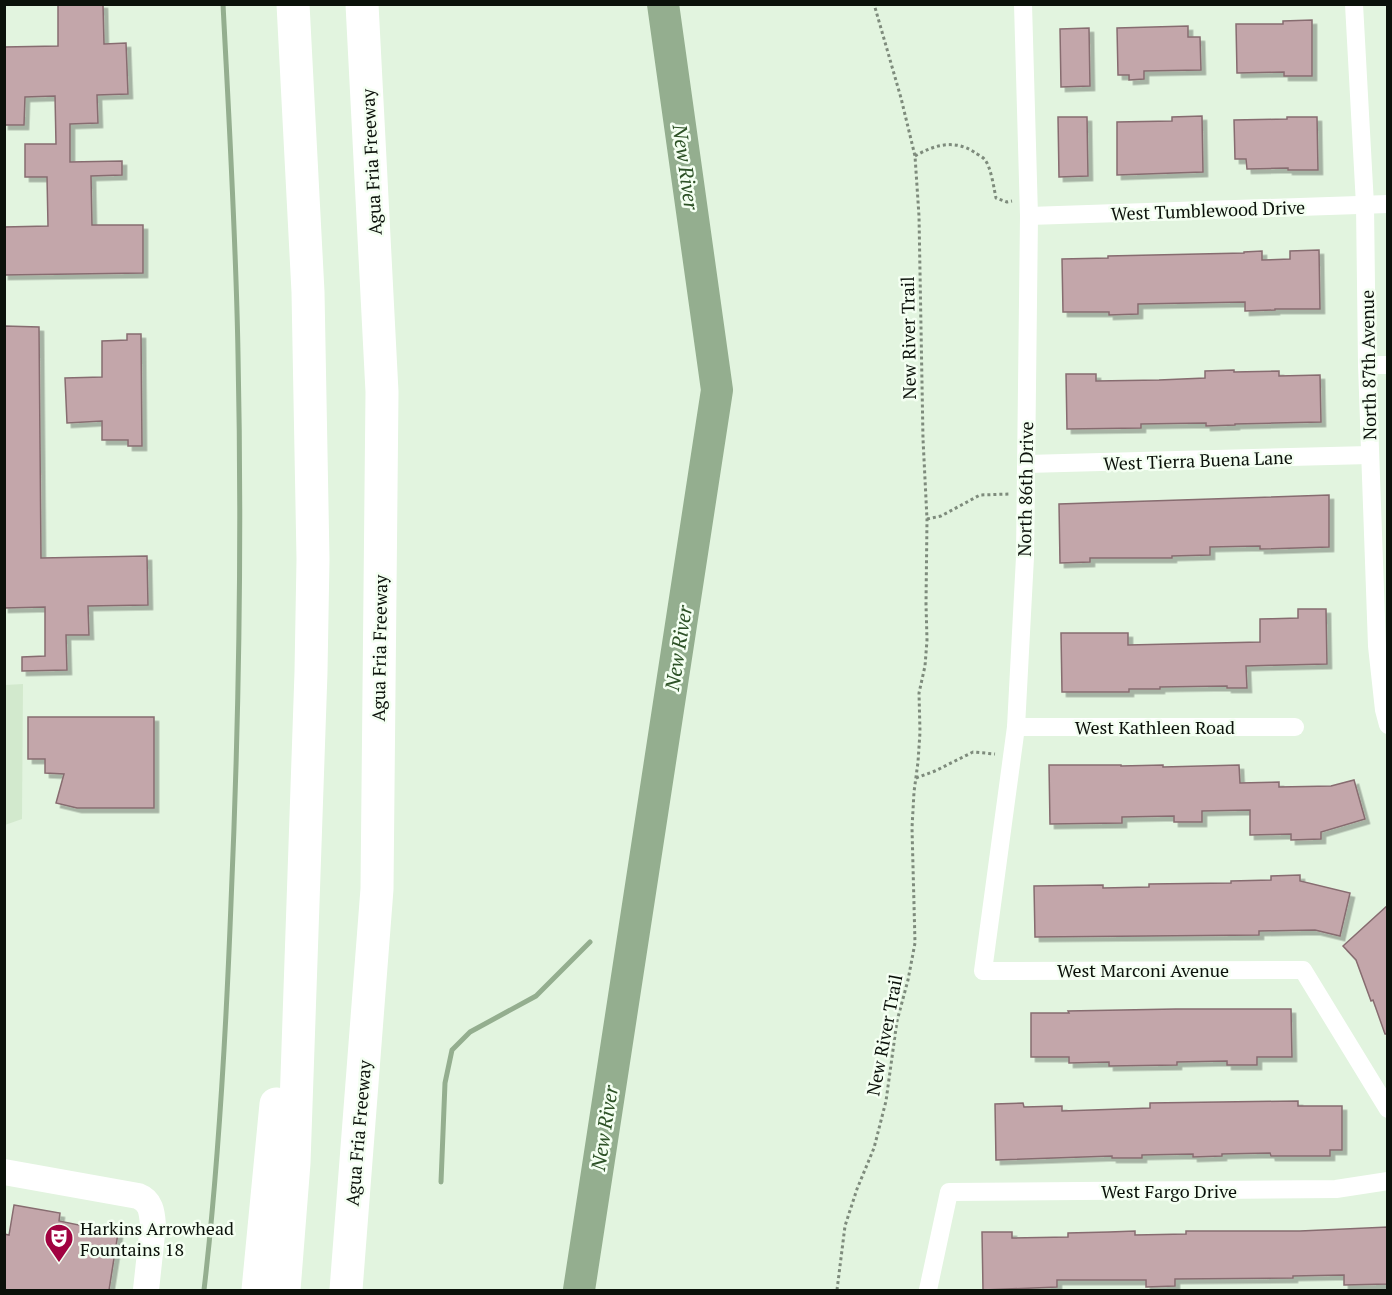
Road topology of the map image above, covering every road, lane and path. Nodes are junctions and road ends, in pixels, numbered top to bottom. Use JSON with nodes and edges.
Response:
{"nodes":[{"id":1,"x":293,"y":4,"type":"edge"},
{"id":2,"x":362,"y":4,"type":"edge"},
{"id":3,"x":874,"y":4,"type":"edge"},
{"id":4,"x":1023,"y":4,"type":"edge"},
{"id":5,"x":1354,"y":4,"type":"edge"},
{"id":6,"x":915,"y":156,"type":"junction"},
{"id":7,"x":1365,"y":204,"type":"junction"},
{"id":8,"x":1388,"y":204,"type":"edge"},
{"id":9,"x":1028,"y":208,"type":"junction"},
{"id":10,"x":1367,"y":365,"type":"junction"},
{"id":11,"x":1388,"y":365,"type":"edge"},
{"id":12,"x":1370,"y":455,"type":"junction"},
{"id":13,"x":1026,"y":464,"type":"junction"},
{"id":14,"x":1025,"y":494,"type":"junction"},
{"id":15,"x":927,"y":519,"type":"junction"},
{"id":16,"x":1388,"y":725,"type":"edge"},
{"id":17,"x":1016,"y":727,"type":"junction"},
{"id":18,"x":1295,"y":727,"type":"dead end"},
{"id":19,"x":308,"y":756,"type":"junction"},
{"id":20,"x":1012,"y":756,"type":"junction"},
{"id":21,"x":916,"y":778,"type":"junction"},
{"id":22,"x":984,"y":971,"type":"joint"},
{"id":23,"x":1381,"y":1084,"type":"edge"},
{"id":24,"x":1388,"y":1110,"type":"edge"},
{"id":25,"x":4,"y":1172,"type":"edge"},
{"id":26,"x":1388,"y":1181,"type":"edge"},
{"id":27,"x":146,"y":1290,"type":"edge"},
{"id":28,"x":258,"y":1290,"type":"edge"},
{"id":29,"x":284,"y":1290,"type":"edge"},
{"id":30,"x":346,"y":1290,"type":"edge"},
{"id":31,"x":837,"y":1290,"type":"edge"},
{"id":32,"x":928,"y":1290,"type":"edge"}],
"edges":[{"from":1,"to":19,"type":"highway"},
{"from":2,"to":30,"type":"highway","name":"Agua Fria Freeway"},
{"from":3,"to":6,"type":"path","name":"New River Trail"},
{"from":4,"to":9,"type":"street","name":"North 86th Drive"},
{"from":5,"to":7,"type":"street","name":"North 87th Avenue"},
{"from":6,"to":9,"type":"path"},
{"from":6,"to":15,"type":"path","name":"New River Trail"},
{"from":7,"to":8,"type":"street","name":"West Tumblewood Drive"},
{"from":7,"to":9,"type":"street","name":"West Tumblewood Drive"},
{"from":7,"to":10,"type":"street","name":"North 87th Avenue"},
{"from":9,"to":13,"type":"street","name":"North 86th Drive"},
{"from":10,"to":11,"type":"street"},
{"from":10,"to":12,"type":"street","name":"North 87th Avenue"},
{"from":12,"to":13,"type":"street","name":"West Tierra Buena Lane"},
{"from":12,"to":16,"type":"street","name":"North 87th Avenue"},
{"from":13,"to":14,"type":"street","name":"North 86th Drive"},
{"from":14,"to":15,"type":"path"},
{"from":14,"to":17,"type":"street","name":"North 86th Drive"},
{"from":15,"to":21,"type":"path","name":"New River Trail"},
{"from":17,"to":18,"type":"street","name":"West Kathleen Road"},
{"from":17,"to":20,"type":"street","name":"North 86th Drive"},
{"from":19,"to":28,"type":"highway"},
{"from":19,"to":29,"type":"highway"},
{"from":20,"to":21,"type":"path"},
{"from":20,"to":22,"type":"street","name":"North 86th Drive"},
{"from":21,"to":31,"type":"path","name":"New River Trail"},
{"from":22,"to":23,"type":"street","name":"West Marconi Avenue"},
{"from":23,"to":24,"type":"street"},
{"from":25,"to":27,"type":"street"},
{"from":26,"to":32,"type":"street","name":"West Fargo Drive"}]}
